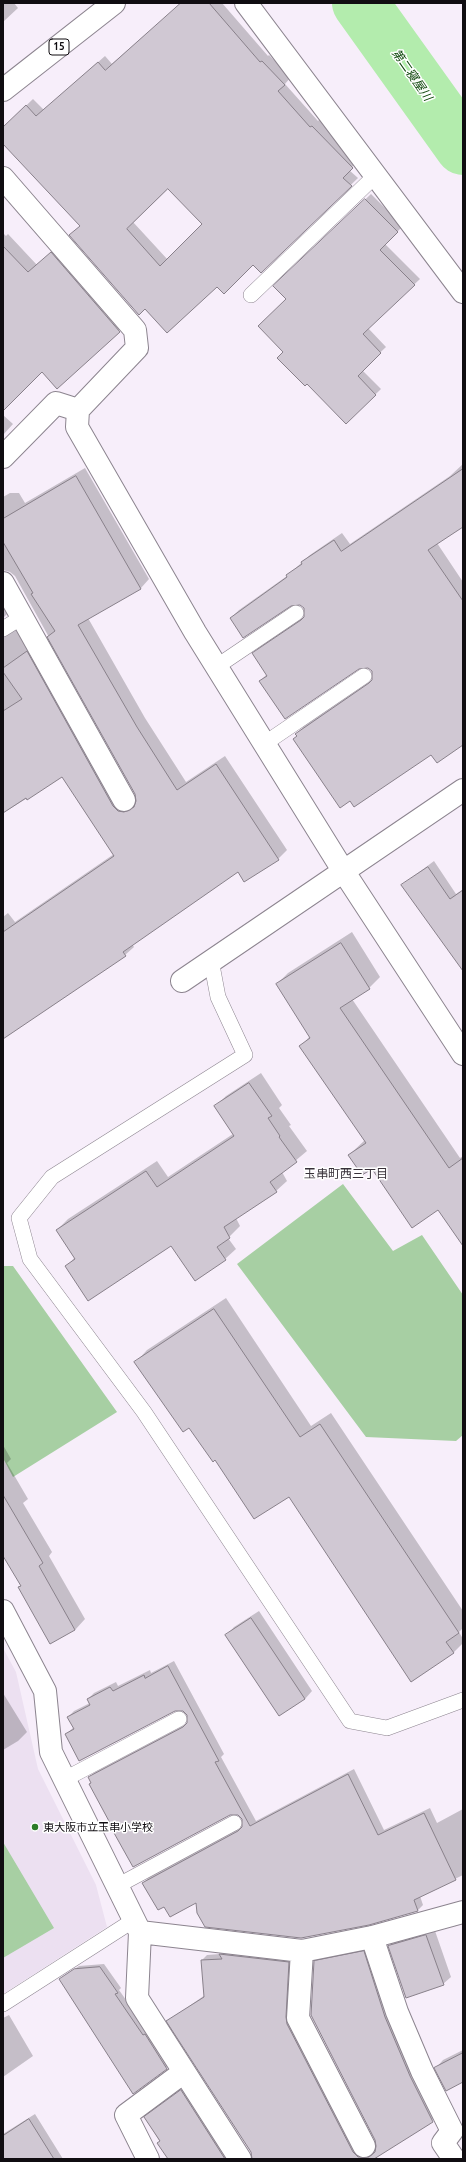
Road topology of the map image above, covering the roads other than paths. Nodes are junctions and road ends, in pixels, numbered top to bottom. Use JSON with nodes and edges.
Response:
{"nodes":[{"id":1,"x":114,"y":3,"type":"edge"},
{"id":2,"x":246,"y":3,"type":"edge"},
{"id":3,"x":3,"y":90,"type":"edge"},
{"id":4,"x":374,"y":176,"type":"junction"},
{"id":5,"x":3,"y":178,"type":"edge"},
{"id":6,"x":463,"y":292,"type":"edge"},
{"id":7,"x":251,"y":295,"type":"dead end"},
{"id":8,"x":78,"y":410,"type":"junction"},
{"id":9,"x":3,"y":457,"type":"edge"},
{"id":10,"x":3,"y":583,"type":"edge"},
{"id":11,"x":296,"y":613,"type":"dead end"},
{"id":12,"x":22,"y":617,"type":"junction"},
{"id":13,"x":3,"y":629,"type":"edge"},
{"id":14,"x":216,"y":667,"type":"junction"},
{"id":15,"x":364,"y":676,"type":"dead end"},
{"id":16,"x":264,"y":744,"type":"junction"},
{"id":17,"x":463,"y":790,"type":"edge"},
{"id":18,"x":124,"y":800,"type":"dead end"},
{"id":19,"x":344,"y":872,"type":"junction"},
{"id":20,"x":211,"y":960,"type":"junction"},
{"id":21,"x":182,"y":980,"type":"dead end"},
{"id":22,"x":463,"y":1054,"type":"edge"},
{"id":23,"x":3,"y":1611,"type":"edge"},
{"id":24,"x":463,"y":1700,"type":"edge"},
{"id":25,"x":179,"y":1719,"type":"dead end"},
{"id":26,"x":65,"y":1779,"type":"junction"},
{"id":27,"x":234,"y":1823,"type":"dead end"},
{"id":28,"x":117,"y":1886,"type":"junction"},
{"id":29,"x":463,"y":1912,"type":"edge"},
{"id":30,"x":137,"y":1926,"type":"junction"},
{"id":31,"x":372,"y":1937,"type":"junction"},
{"id":32,"x":302,"y":1951,"type":"junction"},
{"id":33,"x":3,"y":2004,"type":"edge"},
{"id":34,"x":184,"y":2072,"type":"junction"},
{"id":35,"x":364,"y":2146,"type":"dead end"},
{"id":36,"x":148,"y":2159,"type":"edge"},
{"id":37,"x":240,"y":2159,"type":"edge"},
{"id":38,"x":454,"y":2159,"type":"edge"}],
"edges":[{"from":1,"to":3,"type":"street","number":"15"},
{"from":2,"to":4,"type":"street"},
{"from":4,"to":6,"type":"street"},
{"from":4,"to":7,"type":"lane"},
{"from":5,"to":8,"type":"street"},
{"from":8,"to":9,"type":"street"},
{"from":8,"to":14,"type":"street"},
{"from":10,"to":12,"type":"street"},
{"from":11,"to":14,"type":"lane"},
{"from":12,"to":13,"type":"lane"},
{"from":12,"to":18,"type":"street"},
{"from":14,"to":16,"type":"street"},
{"from":15,"to":16,"type":"lane"},
{"from":16,"to":19,"type":"street"},
{"from":17,"to":19,"type":"street"},
{"from":19,"to":20,"type":"street"},
{"from":19,"to":22,"type":"street"},
{"from":20,"to":21,"type":"street"},
{"from":20,"to":24,"type":"lane"},
{"from":23,"to":26,"type":"street"},
{"from":25,"to":26,"type":"lane"},
{"from":26,"to":28,"type":"street"},
{"from":27,"to":28,"type":"lane"},
{"from":28,"to":30,"type":"street"},
{"from":29,"to":31,"type":"street"},
{"from":30,"to":32,"type":"street"},
{"from":30,"to":33,"type":"lane"},
{"from":30,"to":34,"type":"street"},
{"from":31,"to":32,"type":"street"},
{"from":31,"to":38,"type":"street"},
{"from":32,"to":35,"type":"street"},
{"from":34,"to":36,"type":"street"},
{"from":34,"to":37,"type":"street"}]}
